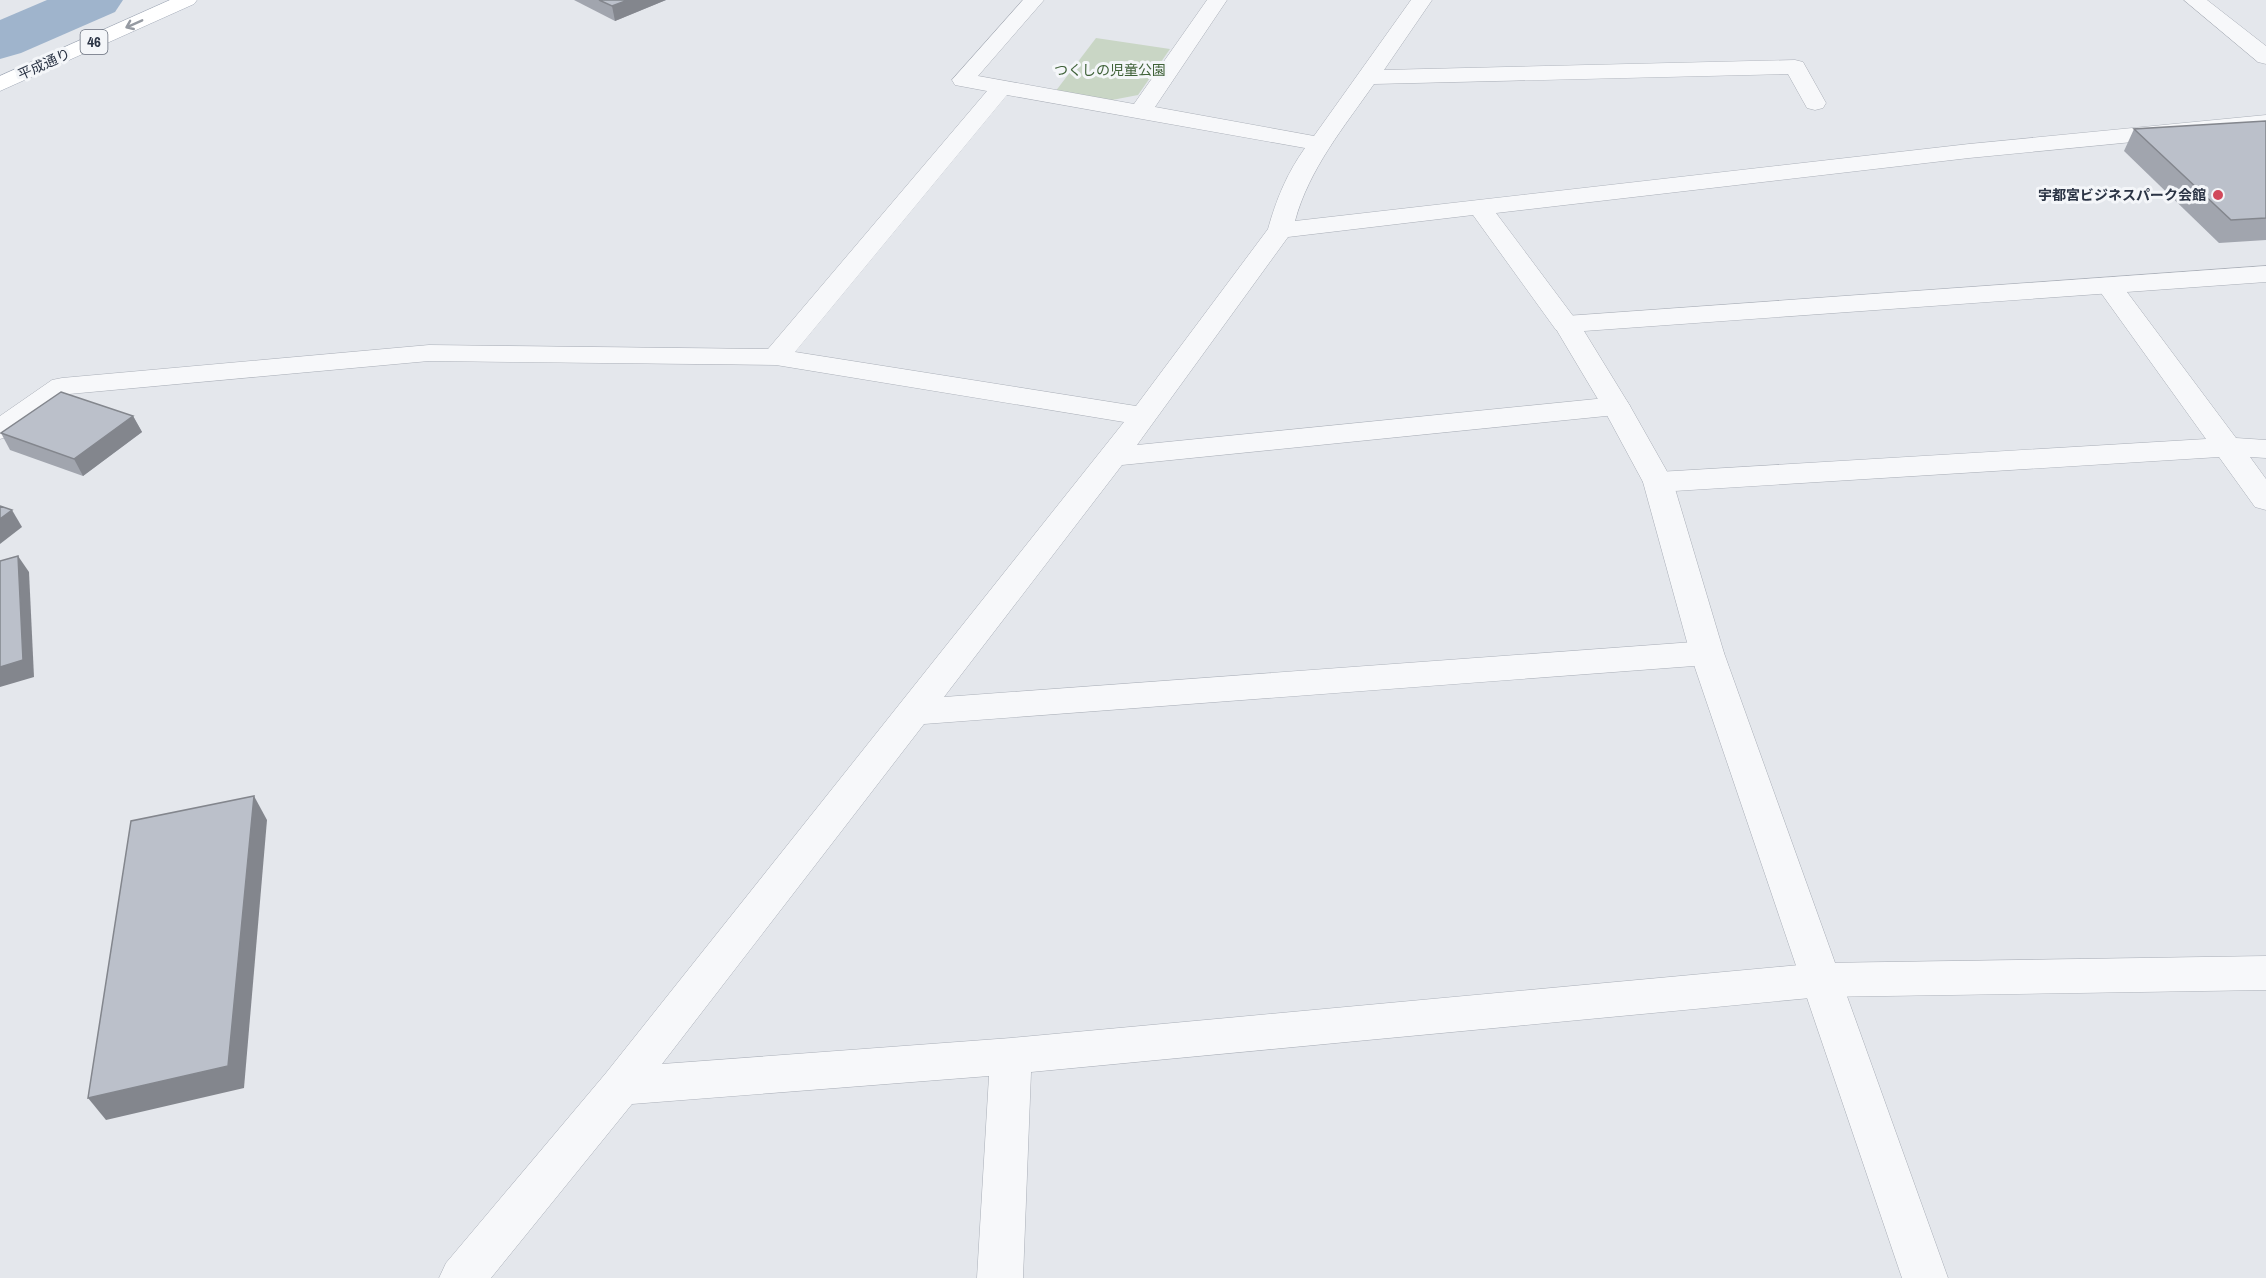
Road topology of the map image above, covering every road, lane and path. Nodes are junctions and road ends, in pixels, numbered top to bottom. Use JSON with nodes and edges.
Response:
{"nodes":[{"id":1,"x":137,"y":0,"type":"edge"},
{"id":2,"x":188,"y":0,"type":"edge"},
{"id":3,"x":1034,"y":0,"type":"edge"},
{"id":4,"x":1217,"y":0,"type":"edge"},
{"id":5,"x":1422,"y":0,"type":"edge"},
{"id":6,"x":2194,"y":0,"type":"edge"},
{"id":7,"x":2266,"y":57,"type":"edge"},
{"id":8,"x":0,"y":62,"type":"edge"},
{"id":9,"x":1367,"y":77,"type":"junction"},
{"id":10,"x":0,"y":84,"type":"edge"},
{"id":11,"x":1002,"y":87,"type":"junction"},
{"id":12,"x":1815,"y":103,"type":"dead end"},
{"id":13,"x":1140,"y":112,"type":"junction"},
{"id":14,"x":2266,"y":122,"type":"edge"},
{"id":15,"x":1320,"y":144,"type":"junction"},
{"id":16,"x":1479,"y":207,"type":"junction"},
{"id":17,"x":1280,"y":230,"type":"junction"},
{"id":18,"x":2266,"y":274,"type":"edge"},
{"id":19,"x":2109,"y":286,"type":"junction"},
{"id":20,"x":1566,"y":324,"type":"junction"},
{"id":21,"x":776,"y":357,"type":"junction"},
{"id":22,"x":1616,"y":406,"type":"junction"},
{"id":23,"x":1143,"y":416,"type":"junction"},
{"id":24,"x":0,"y":430,"type":"edge"},
{"id":25,"x":2227,"y":447,"type":"junction"},
{"id":26,"x":2266,"y":449,"type":"edge"},
{"id":27,"x":1113,"y":457,"type":"junction"},
{"id":28,"x":1658,"y":482,"type":"junction"},
{"id":29,"x":2266,"y":500,"type":"edge"},
{"id":30,"x":1707,"y":653,"type":"junction"},
{"id":31,"x":914,"y":711,"type":"junction"},
{"id":32,"x":2266,"y":973,"type":"edge"},
{"id":33,"x":1821,"y":980,"type":"junction"},
{"id":34,"x":1011,"y":1056,"type":"junction"},
{"id":35,"x":621,"y":1086,"type":"junction"},
{"id":36,"x":462,"y":1278,"type":"edge"},
{"id":37,"x":1000,"y":1278,"type":"edge"},
{"id":38,"x":1925,"y":1278,"type":"edge"}],
"edges":[{"from":1,"to":8,"type":"main road","name":"平成通り","number":"46"},
{"from":2,"to":10,"type":"main road","name":"平成通り","number":"46","one_way":true},
{"from":3,"to":11,"type":"street"},
{"from":4,"to":13,"type":"street"},
{"from":5,"to":9,"type":"street"},
{"from":6,"to":7,"type":"street"},
{"from":9,"to":12,"type":"street"},
{"from":9,"to":15,"type":"street"},
{"from":11,"to":13,"type":"street"},
{"from":11,"to":21,"type":"street"},
{"from":13,"to":15,"type":"street"},
{"from":14,"to":16,"type":"street"},
{"from":15,"to":17,"type":"street"},
{"from":16,"to":17,"type":"street"},
{"from":16,"to":20,"type":"street"},
{"from":17,"to":23,"type":"street"},
{"from":18,"to":19,"type":"street"},
{"from":19,"to":20,"type":"street"},
{"from":19,"to":25,"type":"street"},
{"from":20,"to":22,"type":"street"},
{"from":21,"to":23,"type":"street"},
{"from":21,"to":24,"type":"street"},
{"from":22,"to":27,"type":"street"},
{"from":22,"to":28,"type":"street"},
{"from":23,"to":27,"type":"street"},
{"from":25,"to":26,"type":"street"},
{"from":25,"to":28,"type":"street"},
{"from":25,"to":29,"type":"street"},
{"from":27,"to":31,"type":"street"},
{"from":28,"to":30,"type":"street"},
{"from":30,"to":31,"type":"street"},
{"from":30,"to":33,"type":"street"},
{"from":31,"to":35,"type":"street"},
{"from":32,"to":33,"type":"street"},
{"from":33,"to":34,"type":"street"},
{"from":33,"to":38,"type":"street"},
{"from":34,"to":35,"type":"street"},
{"from":34,"to":37,"type":"street"},
{"from":35,"to":36,"type":"street"}]}
